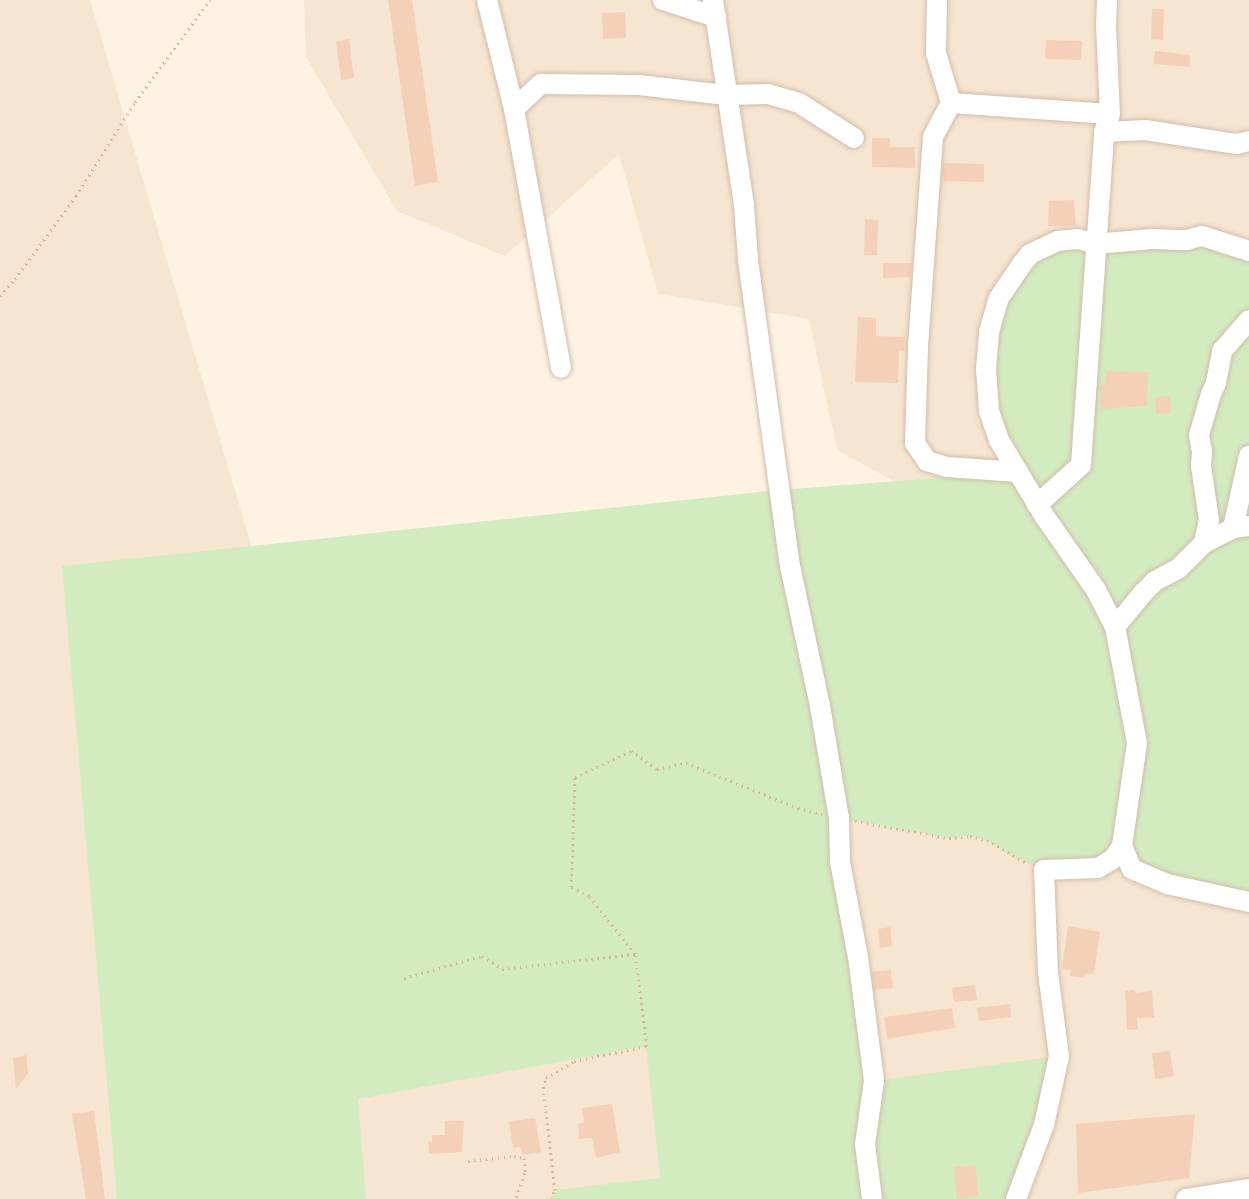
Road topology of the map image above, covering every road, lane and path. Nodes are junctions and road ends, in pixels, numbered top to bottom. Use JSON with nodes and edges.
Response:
{"nodes":[{"id":1,"x":210,"y":0,"type":"edge"},
{"id":2,"x":487,"y":0,"type":"edge"},
{"id":3,"x":663,"y":0,"type":"edge"},
{"id":4,"x":937,"y":0,"type":"edge"},
{"id":5,"x":1107,"y":0,"type":"edge"},
{"id":6,"x":715,"y":8,"type":"edge"},
{"id":7,"x":726,"y":95,"type":"junction"},
{"id":8,"x":951,"y":103,"type":"junction"},
{"id":9,"x":514,"y":108,"type":"junction"},
{"id":10,"x":1107,"y":123,"type":"junction"},
{"id":11,"x":854,"y":138,"type":"dead end"},
{"id":12,"x":1249,"y":141,"type":"edge"},
{"id":13,"x":1095,"y":244,"type":"junction"},
{"id":14,"x":1249,"y":251,"type":"edge"},
{"id":15,"x":0,"y":296,"type":"edge"},
{"id":16,"x":1249,"y":320,"type":"edge"},
{"id":17,"x":561,"y":368,"type":"dead end"},
{"id":18,"x":1249,"y":456,"type":"edge"},
{"id":19,"x":1018,"y":472,"type":"junction"},
{"id":20,"x":1037,"y":505,"type":"junction"},
{"id":21,"x":1241,"y":527,"type":"edge"},
{"id":22,"x":1204,"y":543,"type":"junction"},
{"id":23,"x":1115,"y":627,"type":"junction"},
{"id":24,"x":839,"y":818,"type":"junction"},
{"id":25,"x":1122,"y":846,"type":"junction"},
{"id":26,"x":1044,"y":870,"type":"junction"},
{"id":27,"x":1249,"y":902,"type":"edge"},
{"id":28,"x":635,"y":954,"type":"junction"},
{"id":29,"x":404,"y":978,"type":"dead end"},
{"id":30,"x":468,"y":1161,"type":"dead end"},
{"id":31,"x":1249,"y":1189,"type":"edge"},
{"id":32,"x":515,"y":1199,"type":"edge"},
{"id":33,"x":550,"y":1199,"type":"edge"},
{"id":34,"x":872,"y":1199,"type":"edge"},
{"id":35,"x":1016,"y":1199,"type":"edge"},
{"id":36,"x":1186,"y":1199,"type":"edge"}],
"edges":[{"from":1,"to":15,"type":"path"},
{"from":2,"to":9,"type":"street"},
{"from":3,"to":6,"type":"street"},
{"from":4,"to":8,"type":"street"},
{"from":5,"to":10,"type":"street"},
{"from":6,"to":7,"type":"street"},
{"from":7,"to":9,"type":"street"},
{"from":7,"to":11,"type":"street"},
{"from":7,"to":24,"type":"street"},
{"from":8,"to":10,"type":"street"},
{"from":8,"to":19,"type":"street"},
{"from":9,"to":17,"type":"street"},
{"from":10,"to":12,"type":"street"},
{"from":10,"to":13,"type":"street"},
{"from":13,"to":14,"type":"street"},
{"from":13,"to":19,"type":"street"},
{"from":13,"to":20,"type":"street"},
{"from":16,"to":22,"type":"street"},
{"from":18,"to":21,"type":"street"},
{"from":19,"to":20,"type":"street"},
{"from":20,"to":23,"type":"street"},
{"from":21,"to":22,"type":"street"},
{"from":22,"to":23,"type":"street"},
{"from":23,"to":25,"type":"street"},
{"from":24,"to":26,"type":"path"},
{"from":24,"to":28,"type":"path"},
{"from":24,"to":34,"type":"street"},
{"from":25,"to":26,"type":"street"},
{"from":25,"to":27,"type":"street"},
{"from":26,"to":35,"type":"street"},
{"from":28,"to":29,"type":"path"},
{"from":28,"to":33,"type":"path"},
{"from":30,"to":32,"type":"path"},
{"from":31,"to":36,"type":"street"}]}
